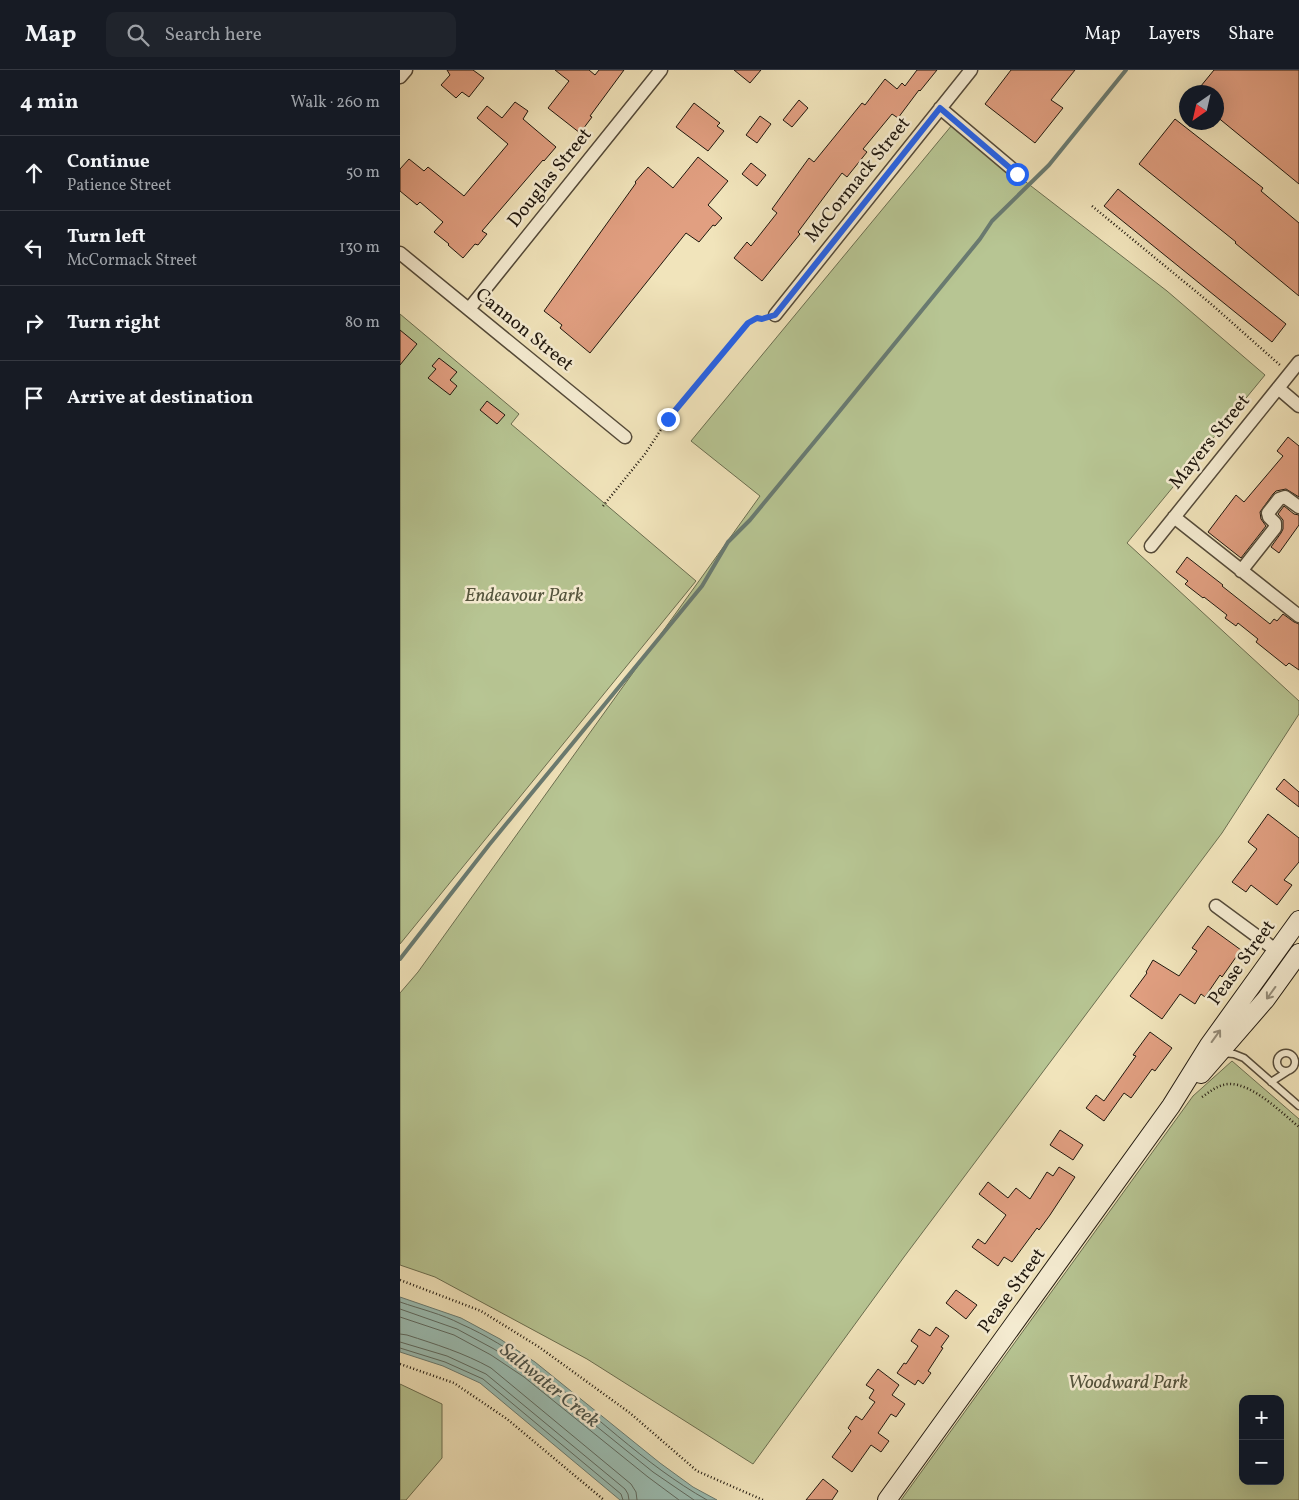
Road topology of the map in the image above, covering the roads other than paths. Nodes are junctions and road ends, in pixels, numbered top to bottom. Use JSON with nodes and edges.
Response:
{"nodes":[{"id":1,"x":406,"y":70,"type":"edge"},
{"id":2,"x":660,"y":70,"type":"edge"},
{"id":3,"x":971,"y":70,"type":"edge"},
{"id":4,"x":400,"y":77,"type":"edge"},
{"id":5,"x":940,"y":108,"type":"junction"},
{"id":6,"x":1017,"y":174,"type":"dead end"},
{"id":7,"x":400,"y":253,"type":"edge"},
{"id":8,"x":468,"y":309,"type":"junction"},
{"id":9,"x":775,"y":315,"type":"road end"},
{"id":10,"x":1299,"y":362,"type":"edge"},
{"id":11,"x":1278,"y":388,"type":"junction"},
{"id":12,"x":1299,"y":406,"type":"edge"},
{"id":13,"x":625,"y":437,"type":"dead end"},
{"id":14,"x":1299,"y":507,"type":"edge"},
{"id":15,"x":1174,"y":518,"type":"junction"},
{"id":16,"x":1152,"y":546,"type":"dead end"},
{"id":17,"x":1241,"y":571,"type":"junction"},
{"id":18,"x":1299,"y":616,"type":"edge"},
{"id":19,"x":1216,"y":906,"type":"dead end"},
{"id":20,"x":1299,"y":921,"type":"edge"},
{"id":21,"x":1277,"y":951,"type":"junction"},
{"id":22,"x":1299,"y":953,"type":"edge"},
{"id":23,"x":1220,"y":1053,"type":"junction"},
{"id":24,"x":1288,"y":1071,"type":"dead end"},
{"id":25,"x":1271,"y":1082,"type":"junction"},
{"id":26,"x":1172,"y":1106,"type":"junction"},
{"id":27,"x":1299,"y":1106,"type":"edge"},
{"id":28,"x":887,"y":1500,"type":"edge"}],
"edges":[{"from":1,"to":4,"type":"street"},
{"from":2,"to":8,"type":"street","name":"Douglas Street"},
{"from":3,"to":5,"type":"street","name":"McCormack Street"},
{"from":5,"to":6,"type":"street"},
{"from":5,"to":9,"type":"street","name":"McCormack Street"},
{"from":7,"to":8,"type":"street","name":"Cannon Street"},
{"from":8,"to":13,"type":"street","name":"Cannon Street"},
{"from":10,"to":11,"type":"street","name":"Mayers Street"},
{"from":11,"to":12,"type":"street"},
{"from":11,"to":15,"type":"street","name":"Mayers Street"},
{"from":14,"to":17,"type":"street"},
{"from":15,"to":16,"type":"street","name":"Mayers Street"},
{"from":15,"to":17,"type":"street"},
{"from":17,"to":18,"type":"street"},
{"from":19,"to":21,"type":"street"},
{"from":20,"to":21,"type":"street","name":"Pease Street"},
{"from":26,"to":21,"type":"street","name":"Pease Street","one_way":true},
{"from":22,"to":23,"type":"street","name":"Pease Street","one_way":true},
{"from":23,"to":25,"type":"lane"},
{"from":23,"to":26,"type":"street","name":"Pease Street"},
{"from":24,"to":25,"type":"lane"},
{"from":25,"to":27,"type":"lane"},
{"from":26,"to":28,"type":"street","name":"Pease Street"}]}
